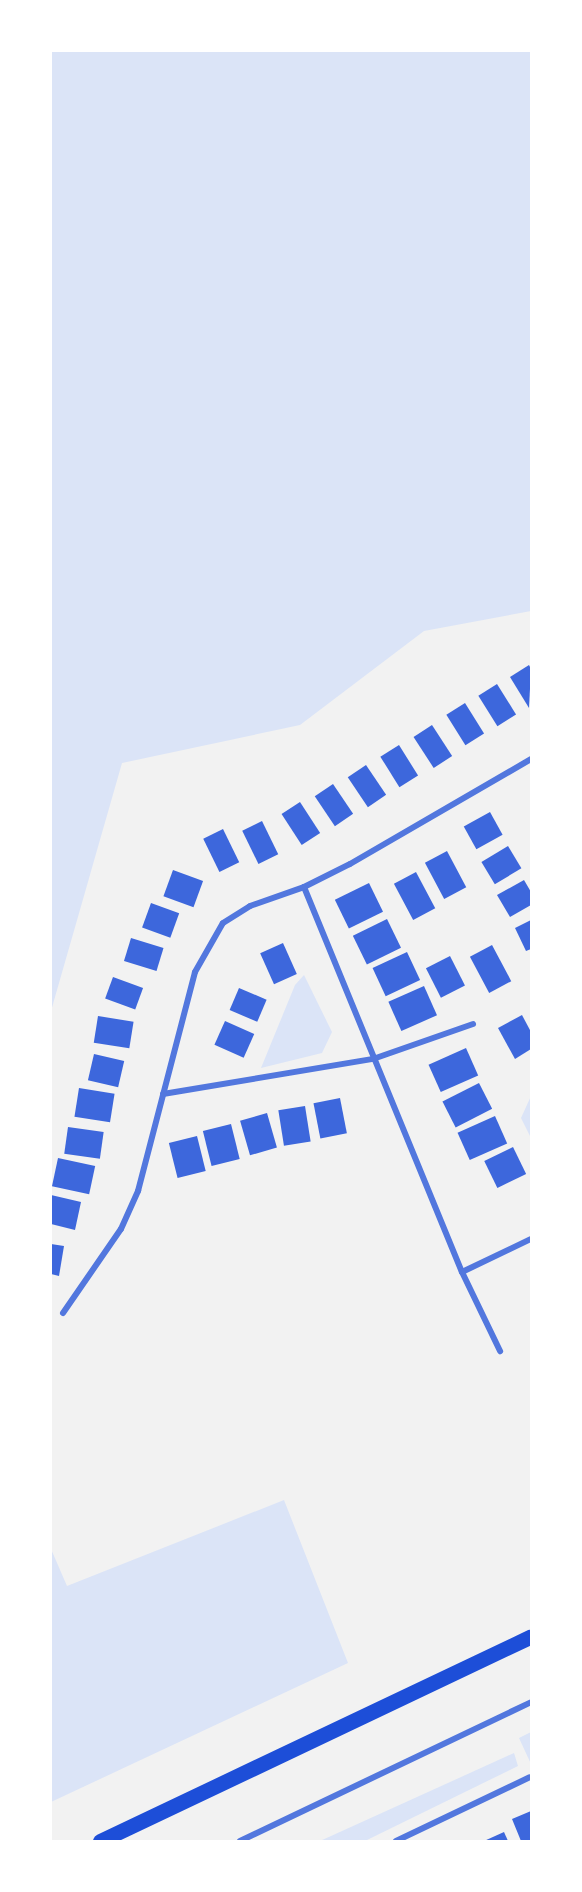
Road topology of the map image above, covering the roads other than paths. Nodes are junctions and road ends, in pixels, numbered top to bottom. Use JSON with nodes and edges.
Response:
{"nodes":[{"id":1,"x":531,"y":759,"type":"edge"},
{"id":2,"x":304,"y":887,"type":"junction"},
{"id":3,"x":473,"y":1024,"type":"dead end"},
{"id":4,"x":374,"y":1059,"type":"junction"},
{"id":5,"x":163,"y":1094,"type":"junction"},
{"id":6,"x":531,"y":1239,"type":"edge"},
{"id":7,"x":462,"y":1272,"type":"junction"},
{"id":8,"x":63,"y":1313,"type":"dead end"},
{"id":9,"x":500,"y":1351,"type":"dead end"},
{"id":10,"x":531,"y":1636,"type":"edge"},
{"id":11,"x":531,"y":1702,"type":"edge"},
{"id":12,"x":530,"y":1777,"type":"edge"},
{"id":13,"x":100,"y":1841,"type":"edge"},
{"id":14,"x":240,"y":1841,"type":"edge"},
{"id":15,"x":396,"y":1841,"type":"edge"}],
"edges":[{"from":1,"to":2,"type":"street"},
{"from":2,"to":4,"type":"street"},
{"from":2,"to":5,"type":"street"},
{"from":3,"to":4,"type":"street"},
{"from":4,"to":5,"type":"street"},
{"from":4,"to":7,"type":"street"},
{"from":5,"to":8,"type":"street"},
{"from":6,"to":7,"type":"street"},
{"from":7,"to":9,"type":"street"},
{"from":10,"to":13,"type":"main road"},
{"from":11,"to":14,"type":"street"},
{"from":12,"to":15,"type":"street"}]}
